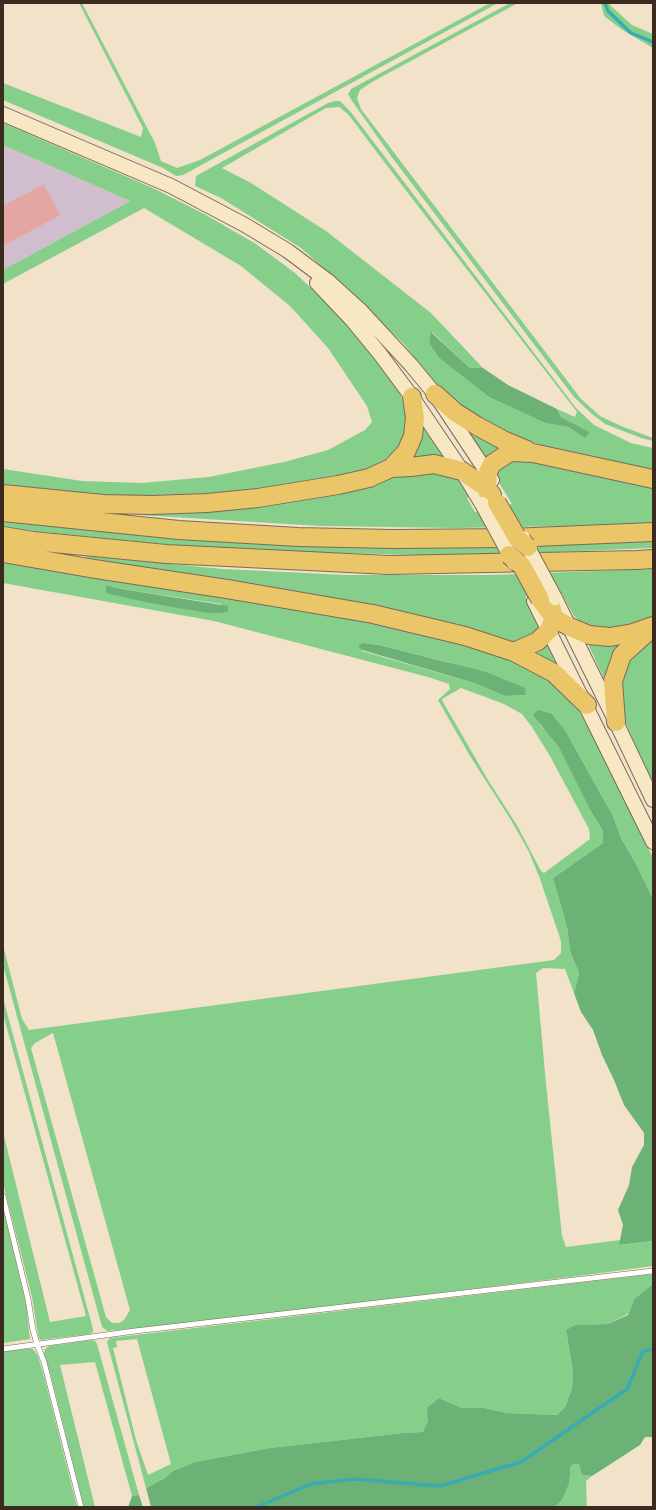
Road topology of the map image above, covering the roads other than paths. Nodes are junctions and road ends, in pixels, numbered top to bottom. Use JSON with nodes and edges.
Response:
{"nodes":[{"id":1,"x":3,"y":114,"type":"edge"},
{"id":2,"x":245,"y":225,"type":"junction"},
{"id":3,"x":435,"y":394,"type":"junction"},
{"id":4,"x":412,"y":397,"type":"junction"},
{"id":5,"x":533,"y":453,"type":"junction"},
{"id":6,"x":391,"y":468,"type":"junction"},
{"id":7,"x":462,"y":471,"type":"junction"},
{"id":8,"x":653,"y":479,"type":"edge"},
{"id":9,"x":3,"y":494,"type":"edge"},
{"id":10,"x":491,"y":495,"type":"junction"},
{"id":11,"x":3,"y":512,"type":"edge"},
{"id":12,"x":653,"y":532,"type":"edge"},
{"id":13,"x":3,"y":536,"type":"edge"},
{"id":14,"x":3,"y":553,"type":"edge"},
{"id":15,"x":653,"y":559,"type":"edge"},
{"id":16,"x":544,"y":599,"type":"junction"},
{"id":17,"x":552,"y":624,"type":"junction"},
{"id":18,"x":570,"y":627,"type":"junction"},
{"id":19,"x":653,"y":627,"type":"edge"},
{"id":20,"x":514,"y":652,"type":"junction"},
{"id":21,"x":587,"y":705,"type":"junction"},
{"id":22,"x":616,"y":722,"type":"junction"},
{"id":23,"x":653,"y":800,"type":"edge"},
{"id":24,"x":653,"y":842,"type":"edge"},
{"id":25,"x":3,"y":1196,"type":"edge"},
{"id":26,"x":653,"y":1270,"type":"edge"},
{"id":27,"x":37,"y":1344,"type":"junction"},
{"id":28,"x":3,"y":1349,"type":"edge"},
{"id":29,"x":81,"y":1507,"type":"edge"}],
"edges":[{"from":1,"to":2,"type":"street"},
{"from":2,"to":3,"type":"street"},
{"from":2,"to":4,"type":"street"},
{"from":3,"to":5,"type":"highway"},
{"from":3,"to":10,"type":"street"},
{"from":4,"to":6,"type":"highway"},
{"from":4,"to":7,"type":"street"},
{"from":5,"to":8,"type":"highway"},
{"from":5,"to":10,"type":"highway"},
{"from":6,"to":7,"type":"highway"},
{"from":6,"to":9,"type":"highway"},
{"from":7,"to":10,"type":"highway"},
{"from":10,"to":16,"type":"highway","bridge":true},
{"from":10,"to":16,"type":"highway","bridge":true},
{"from":11,"to":12,"type":"highway"},
{"from":13,"to":15,"type":"highway"},
{"from":14,"to":20,"type":"highway"},
{"from":16,"to":17,"type":"highway"},
{"from":16,"to":18,"type":"street"},
{"from":17,"to":18,"type":"highway"},
{"from":17,"to":20,"type":"highway"},
{"from":17,"to":21,"type":"street"},
{"from":18,"to":19,"type":"highway"},
{"from":18,"to":22,"type":"street"},
{"from":19,"to":22,"type":"highway"},
{"from":20,"to":21,"type":"highway"},
{"from":21,"to":24,"type":"street"},
{"from":22,"to":23,"type":"street"},
{"from":25,"to":27,"type":"lane"},
{"from":26,"to":27,"type":"lane"},
{"from":27,"to":28,"type":"lane"},
{"from":27,"to":29,"type":"lane"}]}
